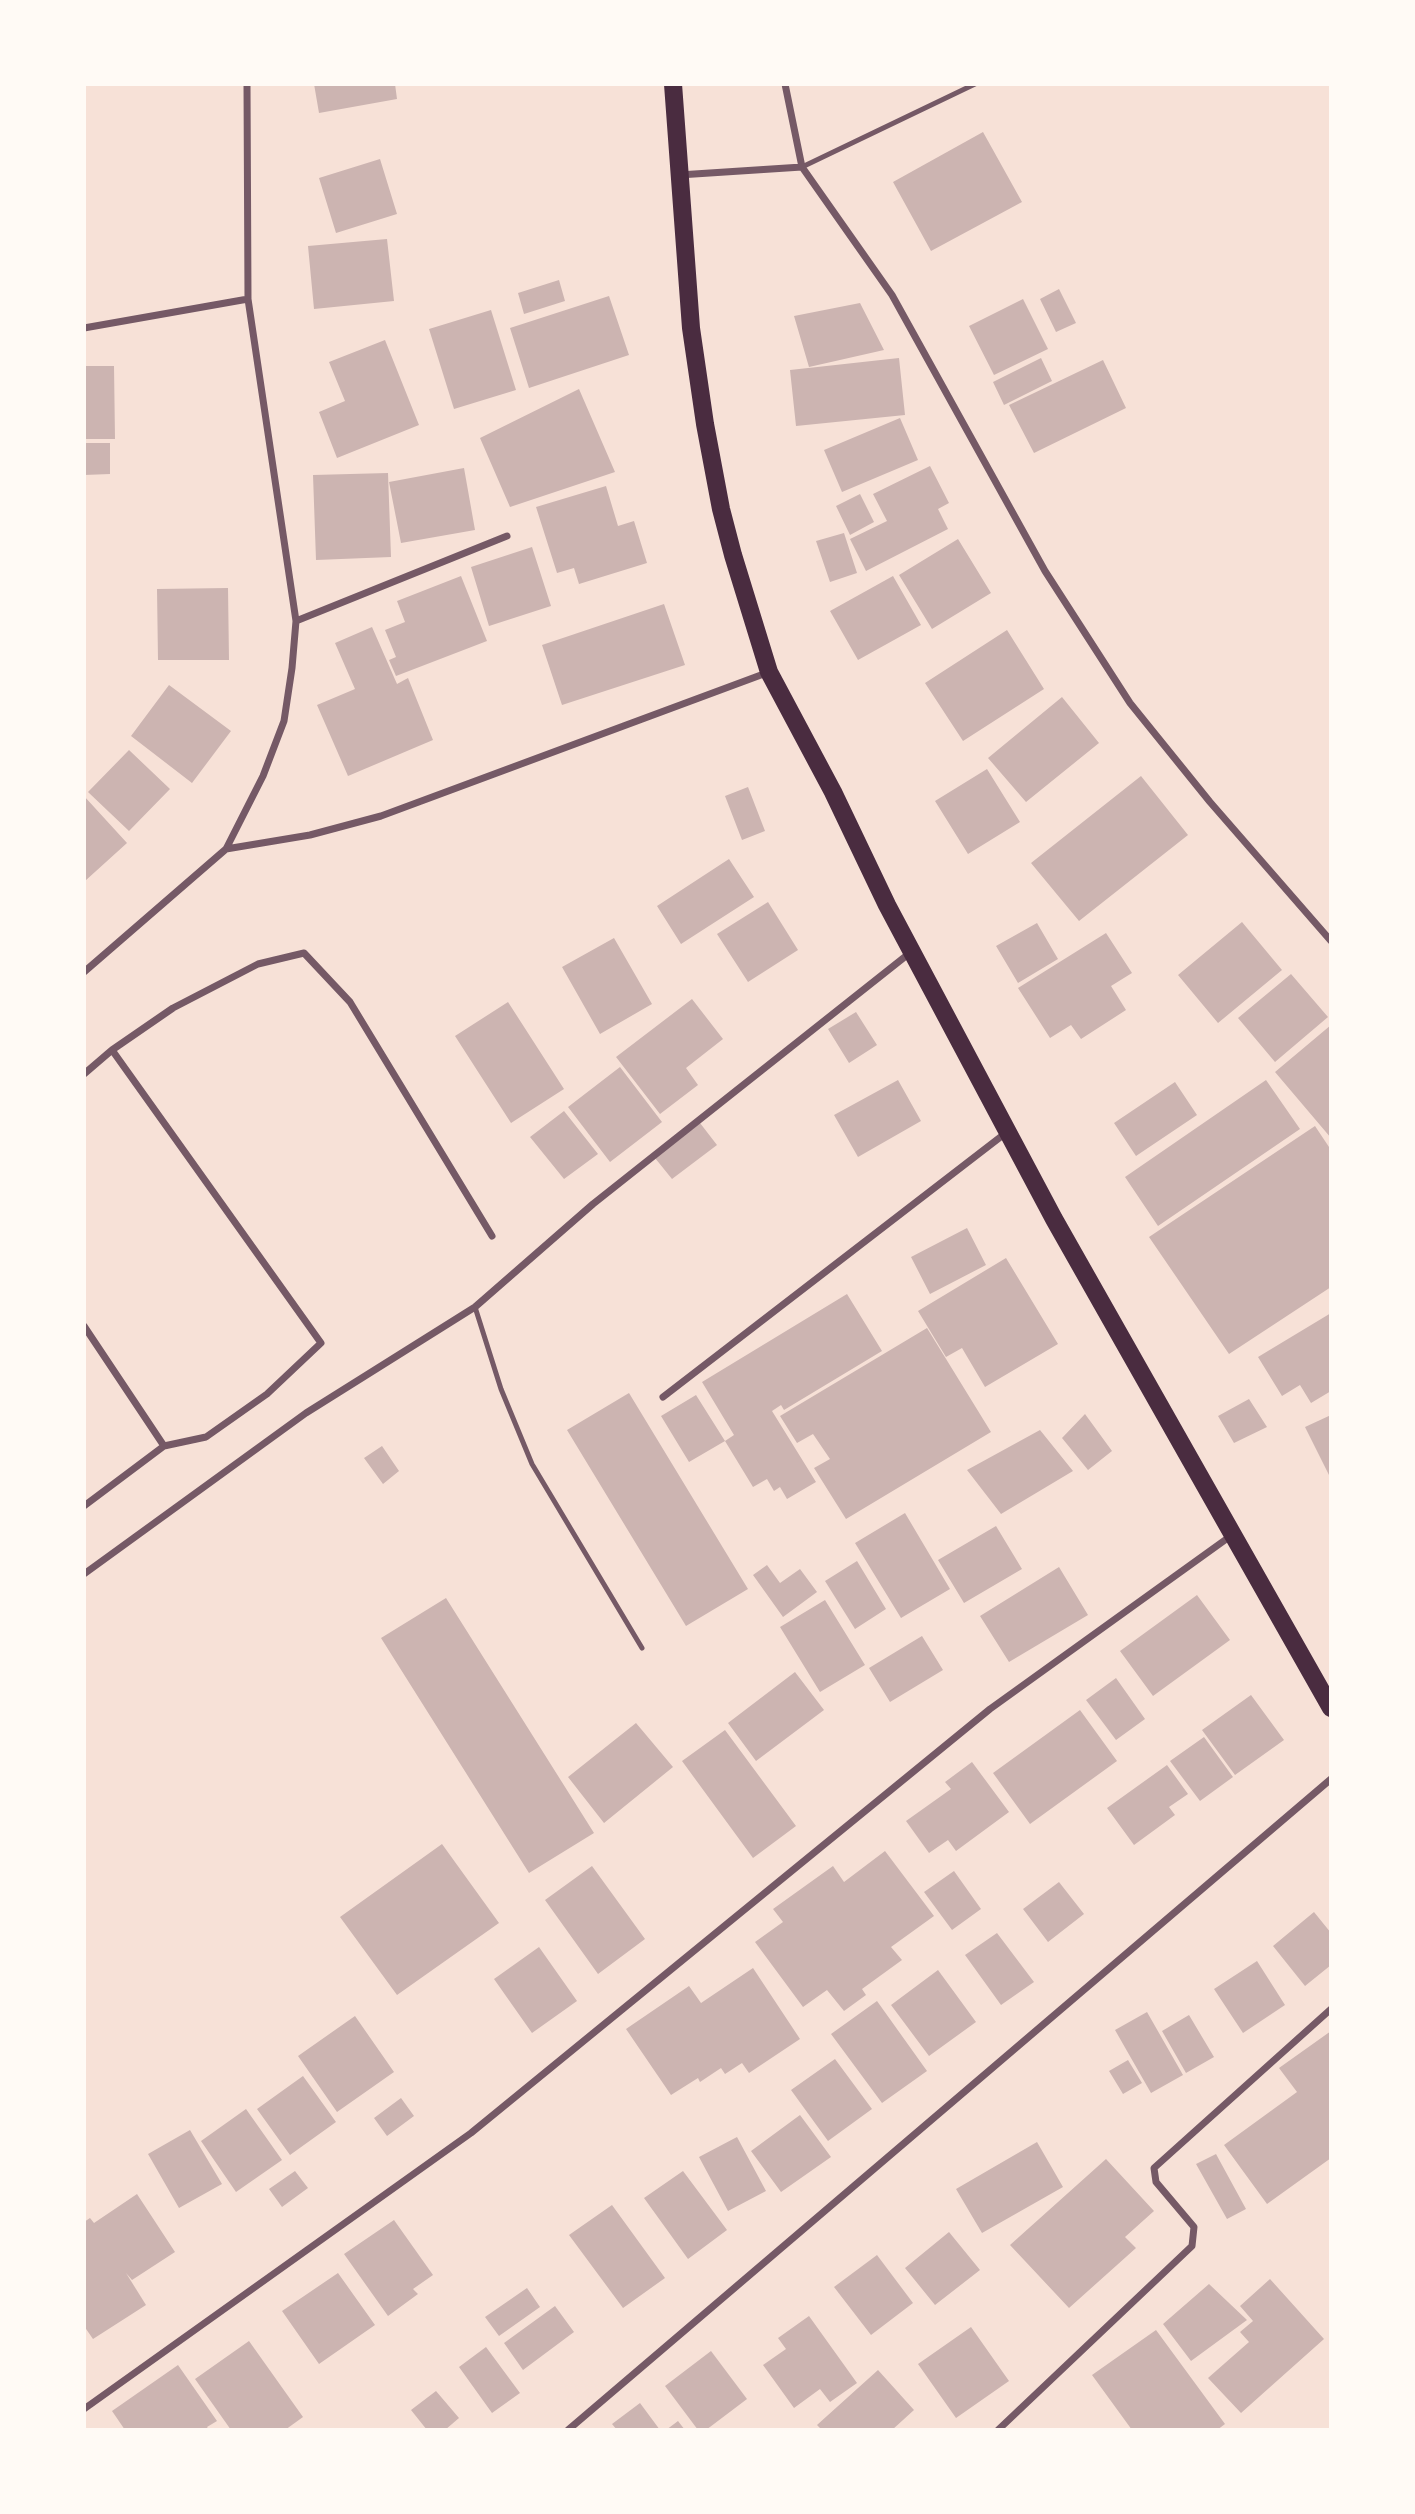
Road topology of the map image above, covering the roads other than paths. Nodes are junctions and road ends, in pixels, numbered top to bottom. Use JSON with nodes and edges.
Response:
{"nodes":[{"id":1,"x":247,"y":84,"type":"edge"},
{"id":2,"x":673,"y":84,"type":"edge"},
{"id":3,"x":785,"y":84,"type":"edge"},
{"id":4,"x":975,"y":84,"type":"edge"},
{"id":5,"x":802,"y":167,"type":"junction"},
{"id":6,"x":678,"y":175,"type":"junction"},
{"id":7,"x":248,"y":299,"type":"junction"},
{"id":8,"x":84,"y":328,"type":"edge"},
{"id":9,"x":507,"y":536,"type":"dead end"},
{"id":10,"x":296,"y":621,"type":"junction"},
{"id":11,"x":769,"y":672,"type":"junction"},
{"id":12,"x":226,"y":849,"type":"junction"},
{"id":13,"x":1331,"y":941,"type":"edge"},
{"id":14,"x":912,"y":951,"type":"junction"},
{"id":15,"x":84,"y":972,"type":"edge"},
{"id":16,"x":113,"y":1050,"type":"junction"},
{"id":17,"x":84,"y":1074,"type":"edge"},
{"id":18,"x":1007,"y":1132,"type":"junction"},
{"id":19,"x":492,"y":1236,"type":"dead end"},
{"id":20,"x":475,"y":1307,"type":"junction"},
{"id":21,"x":84,"y":1326,"type":"edge"},
{"id":22,"x":663,"y":1397,"type":"dead end"},
{"id":23,"x":164,"y":1446,"type":"junction"},
{"id":24,"x":84,"y":1506,"type":"edge"},
{"id":25,"x":1232,"y":1535,"type":"junction"},
{"id":26,"x":84,"y":1574,"type":"edge"},
{"id":27,"x":642,"y":1648,"type":"dead end"},
{"id":28,"x":1331,"y":1708,"type":"edge"},
{"id":29,"x":1331,"y":1779,"type":"edge"},
{"id":30,"x":1331,"y":2009,"type":"edge"},
{"id":31,"x":84,"y":2409,"type":"edge"},
{"id":32,"x":568,"y":2430,"type":"edge"},
{"id":33,"x":998,"y":2430,"type":"edge"}],
"edges":[{"from":1,"to":7,"type":"street"},
{"from":2,"to":6,"type":"main road"},
{"from":3,"to":5,"type":"street"},
{"from":4,"to":5,"type":"lane"},
{"from":5,"to":6,"type":"street"},
{"from":5,"to":13,"type":"street"},
{"from":6,"to":11,"type":"main road"},
{"from":7,"to":8,"type":"street"},
{"from":7,"to":10,"type":"street"},
{"from":9,"to":10,"type":"street"},
{"from":10,"to":12,"type":"street"},
{"from":11,"to":12,"type":"street"},
{"from":11,"to":14,"type":"main road"},
{"from":12,"to":15,"type":"street"},
{"from":14,"to":18,"type":"main road"},
{"from":14,"to":20,"type":"street"},
{"from":16,"to":17,"type":"street"},
{"from":16,"to":19,"type":"street"},
{"from":16,"to":23,"type":"street"},
{"from":18,"to":22,"type":"street"},
{"from":18,"to":25,"type":"main road"},
{"from":20,"to":26,"type":"street"},
{"from":20,"to":27,"type":"lane"},
{"from":21,"to":23,"type":"street"},
{"from":23,"to":24,"type":"street"},
{"from":25,"to":28,"type":"main road"},
{"from":25,"to":31,"type":"street"},
{"from":29,"to":32,"type":"street"},
{"from":30,"to":33,"type":"street"}]}
